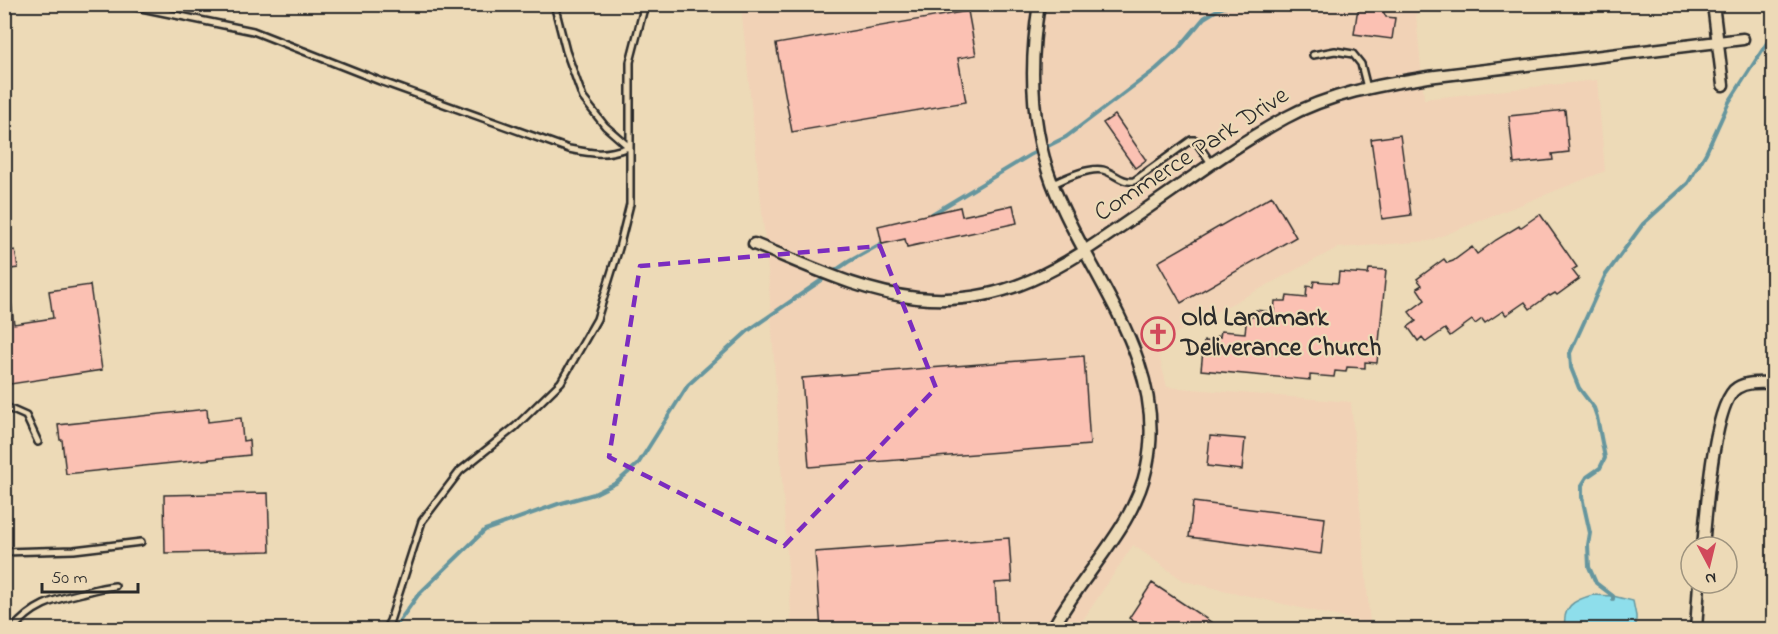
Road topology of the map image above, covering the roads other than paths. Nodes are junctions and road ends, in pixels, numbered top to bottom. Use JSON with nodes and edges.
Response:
{"nodes":[{"id":1,"x":122,"y":4,"type":"edge"},
{"id":2,"x":554,"y":4,"type":"edge"},
{"id":3,"x":645,"y":4,"type":"edge"},
{"id":4,"x":1039,"y":4,"type":"edge"},
{"id":5,"x":1713,"y":4,"type":"edge"},
{"id":6,"x":1743,"y":39,"type":"dead end"},
{"id":7,"x":1717,"y":42,"type":"junction"},
{"id":8,"x":1313,"y":55,"type":"dead end"},
{"id":9,"x":1723,"y":85,"type":"dead end"},
{"id":10,"x":1367,"y":88,"type":"junction"},
{"id":11,"x":629,"y":147,"type":"junction"},
{"id":12,"x":1212,"y":165,"type":"junction"},
{"id":13,"x":1053,"y":184,"type":"junction"},
{"id":14,"x":754,"y":244,"type":"dead end"},
{"id":15,"x":1085,"y":252,"type":"junction"},
{"id":16,"x":1773,"y":383,"type":"edge"},
{"id":17,"x":4,"y":408,"type":"edge"},
{"id":18,"x":38,"y":442,"type":"dead end"},
{"id":19,"x":1704,"y":535,"type":"edge"},
{"id":20,"x":141,"y":542,"type":"dead end"},
{"id":21,"x":4,"y":552,"type":"edge"},
{"id":22,"x":115,"y":586,"type":"dead end"},
{"id":23,"x":1698,"y":595,"type":"edge"},
{"id":24,"x":12,"y":630,"type":"edge"},
{"id":25,"x":385,"y":630,"type":"edge"},
{"id":26,"x":1052,"y":630,"type":"edge"},
{"id":27,"x":1696,"y":630,"type":"edge"}],
"edges":[{"from":1,"to":11,"type":"lane"},
{"from":2,"to":11,"type":"lane"},
{"from":3,"to":11,"type":"lane"},
{"from":4,"to":13,"type":"street"},
{"from":5,"to":7,"type":"street"},
{"from":6,"to":7,"type":"street","name":"Commerce Park Drive"},
{"from":7,"to":9,"type":"street"},
{"from":7,"to":10,"type":"street","name":"Commerce Park Drive"},
{"from":8,"to":10,"type":"lane"},
{"from":10,"to":12,"type":"street","name":"Commerce Park Drive"},
{"from":11,"to":25,"type":"lane"},
{"from":12,"to":13,"type":"lane"},
{"from":12,"to":15,"type":"street","name":"Commerce Park Drive"},
{"from":13,"to":15,"type":"street"},
{"from":14,"to":15,"type":"street","name":"Commerce Park Drive"},
{"from":15,"to":26,"type":"street"},
{"from":16,"to":19,"type":"street"},
{"from":17,"to":18,"type":"lane"},
{"from":20,"to":21,"type":"lane"},
{"from":22,"to":24,"type":"lane"},
{"from":23,"to":27,"type":"street"}]}
